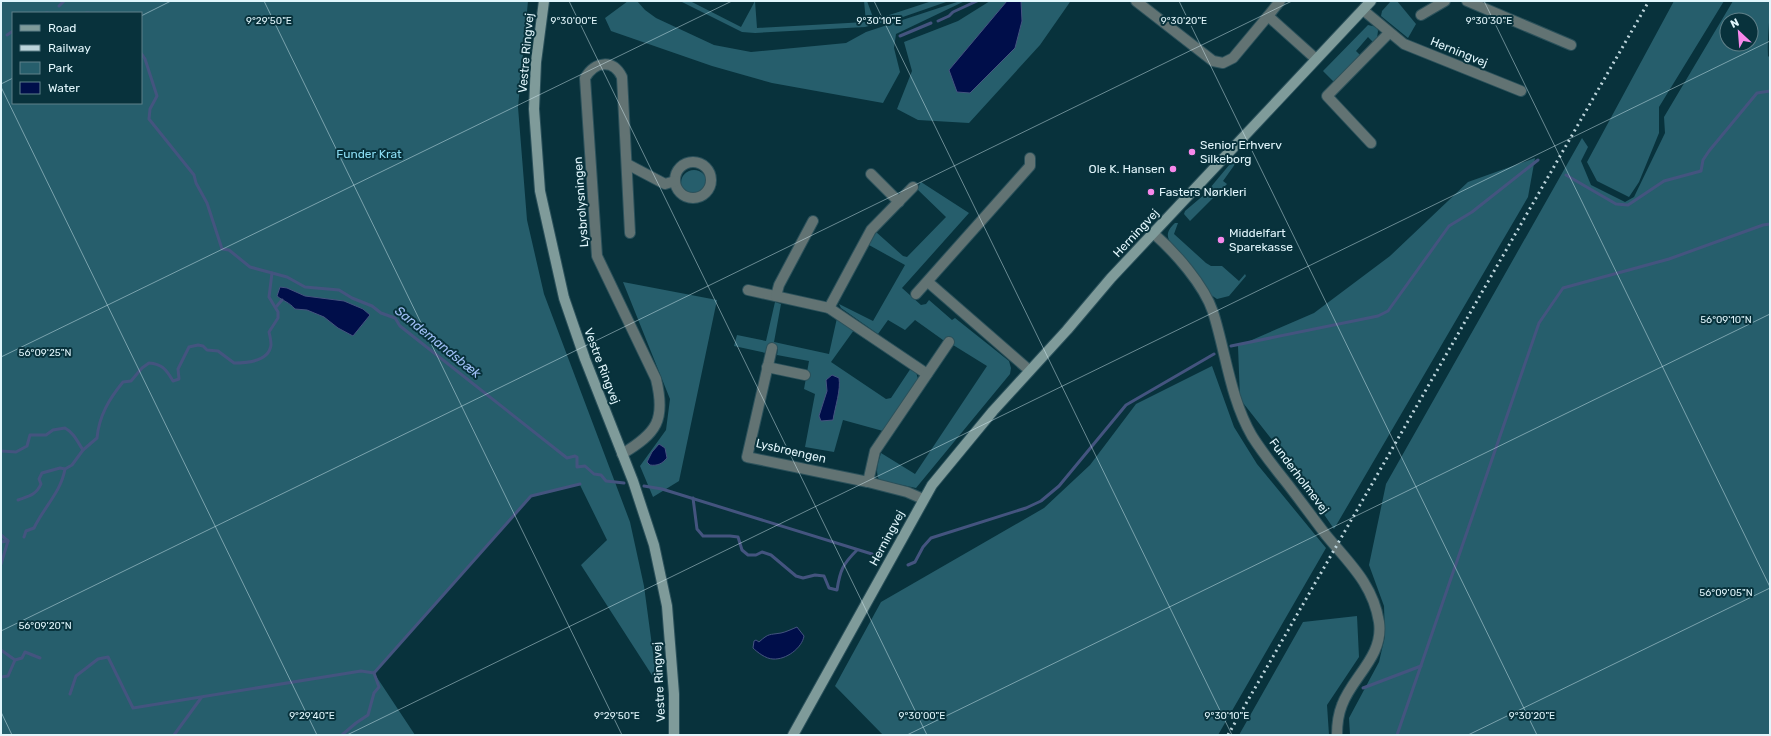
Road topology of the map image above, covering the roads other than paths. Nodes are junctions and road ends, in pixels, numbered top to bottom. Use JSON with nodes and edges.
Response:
{"nodes":[{"id":1,"x":544,"y":1,"type":"edge"},
{"id":2,"x":1136,"y":1,"type":"edge"},
{"id":3,"x":1280,"y":1,"type":"edge"},
{"id":4,"x":1371,"y":1,"type":"edge"},
{"id":5,"x":1445,"y":1,"type":"edge"},
{"id":6,"x":1466,"y":1,"type":"edge"},
{"id":7,"x":1363,"y":10,"type":"junction"},
{"id":8,"x":1268,"y":16,"type":"junction"},
{"id":9,"x":1421,"y":16,"type":"dead end"},
{"id":10,"x":1389,"y":33,"type":"junction"},
{"id":11,"x":1571,"y":45,"type":"dead end"},
{"id":12,"x":1316,"y":59,"type":"junction"},
{"id":13,"x":1521,"y":91,"type":"dead end"},
{"id":14,"x":1371,"y":143,"type":"dead end"},
{"id":15,"x":1030,"y":158,"type":"dead end"},
{"id":16,"x":627,"y":164,"type":"junction"},
{"id":17,"x":870,"y":174,"type":"dead end"},
{"id":18,"x":674,"y":181,"type":"dead end"},
{"id":19,"x":913,"y":187,"type":"dead end"},
{"id":20,"x":899,"y":202,"type":"junction"},
{"id":21,"x":813,"y":221,"type":"dead end"},
{"id":22,"x":630,"y":233,"type":"dead end"},
{"id":23,"x":1153,"y":233,"type":"junction"},
{"id":24,"x":928,"y":282,"type":"junction"},
{"id":25,"x":748,"y":290,"type":"dead end"},
{"id":26,"x":916,"y":294,"type":"dead end"},
{"id":27,"x":776,"y":296,"type":"junction"},
{"id":28,"x":829,"y":308,"type":"junction"},
{"id":29,"x":949,"y":342,"type":"dead end"},
{"id":30,"x":772,"y":348,"type":"dead end"},
{"id":31,"x":767,"y":367,"type":"junction"},
{"id":32,"x":1029,"y":370,"type":"junction"},
{"id":33,"x":927,"y":374,"type":"junction"},
{"id":34,"x":805,"y":375,"type":"dead end"},
{"id":35,"x":622,"y":454,"type":"junction"},
{"id":36,"x":868,"y":482,"type":"junction"},
{"id":37,"x":923,"y":499,"type":"junction"},
{"id":38,"x":674,"y":735,"type":"edge"},
{"id":39,"x":793,"y":735,"type":"edge"},
{"id":40,"x":1337,"y":735,"type":"edge"}],
"edges":[{"from":1,"to":35,"type":"street","name":"Vestre Ringvej"},
{"from":2,"to":8,"type":"street"},
{"from":3,"to":8,"type":"street"},
{"from":4,"to":7,"type":"street","name":"Herningvej"},
{"from":5,"to":9,"type":"street"},
{"from":6,"to":11,"type":"street"},
{"from":7,"to":10,"type":"street","name":"Herningvej"},
{"from":7,"to":12,"type":"street","name":"Herningvej"},
{"from":8,"to":12,"type":"street"},
{"from":10,"to":13,"type":"street","name":"Herningvej"},
{"from":10,"to":14,"type":"street"},
{"from":12,"to":23,"type":"street","name":"Herningvej"},
{"from":15,"to":24,"type":"street"},
{"from":16,"to":18,"type":"street"},
{"from":16,"to":22,"type":"street","name":"Lysbrolysningen"},
{"from":16,"to":35,"type":"street","name":"Lysbrolysningen"},
{"from":17,"to":20,"type":"street"},
{"from":19,"to":20,"type":"street"},
{"from":20,"to":28,"type":"street"},
{"from":21,"to":27,"type":"street"},
{"from":23,"to":32,"type":"street","name":"Herningvej"},
{"from":23,"to":40,"type":"street","name":"Funderholmevej"},
{"from":24,"to":26,"type":"street"},
{"from":24,"to":32,"type":"street"},
{"from":25,"to":27,"type":"street"},
{"from":27,"to":28,"type":"street"},
{"from":28,"to":33,"type":"street"},
{"from":29,"to":33,"type":"street"},
{"from":30,"to":31,"type":"street","name":"Lysbroengen"},
{"from":31,"to":34,"type":"street"},
{"from":31,"to":36,"type":"street","name":"Lysbroengen"},
{"from":32,"to":37,"type":"street","name":"Herningvej"},
{"from":33,"to":36,"type":"street"},
{"from":35,"to":38,"type":"street","name":"Vestre Ringvej"},
{"from":36,"to":37,"type":"street","name":"Lysbroengen"},
{"from":37,"to":39,"type":"street","name":"Herningvej"}]}
